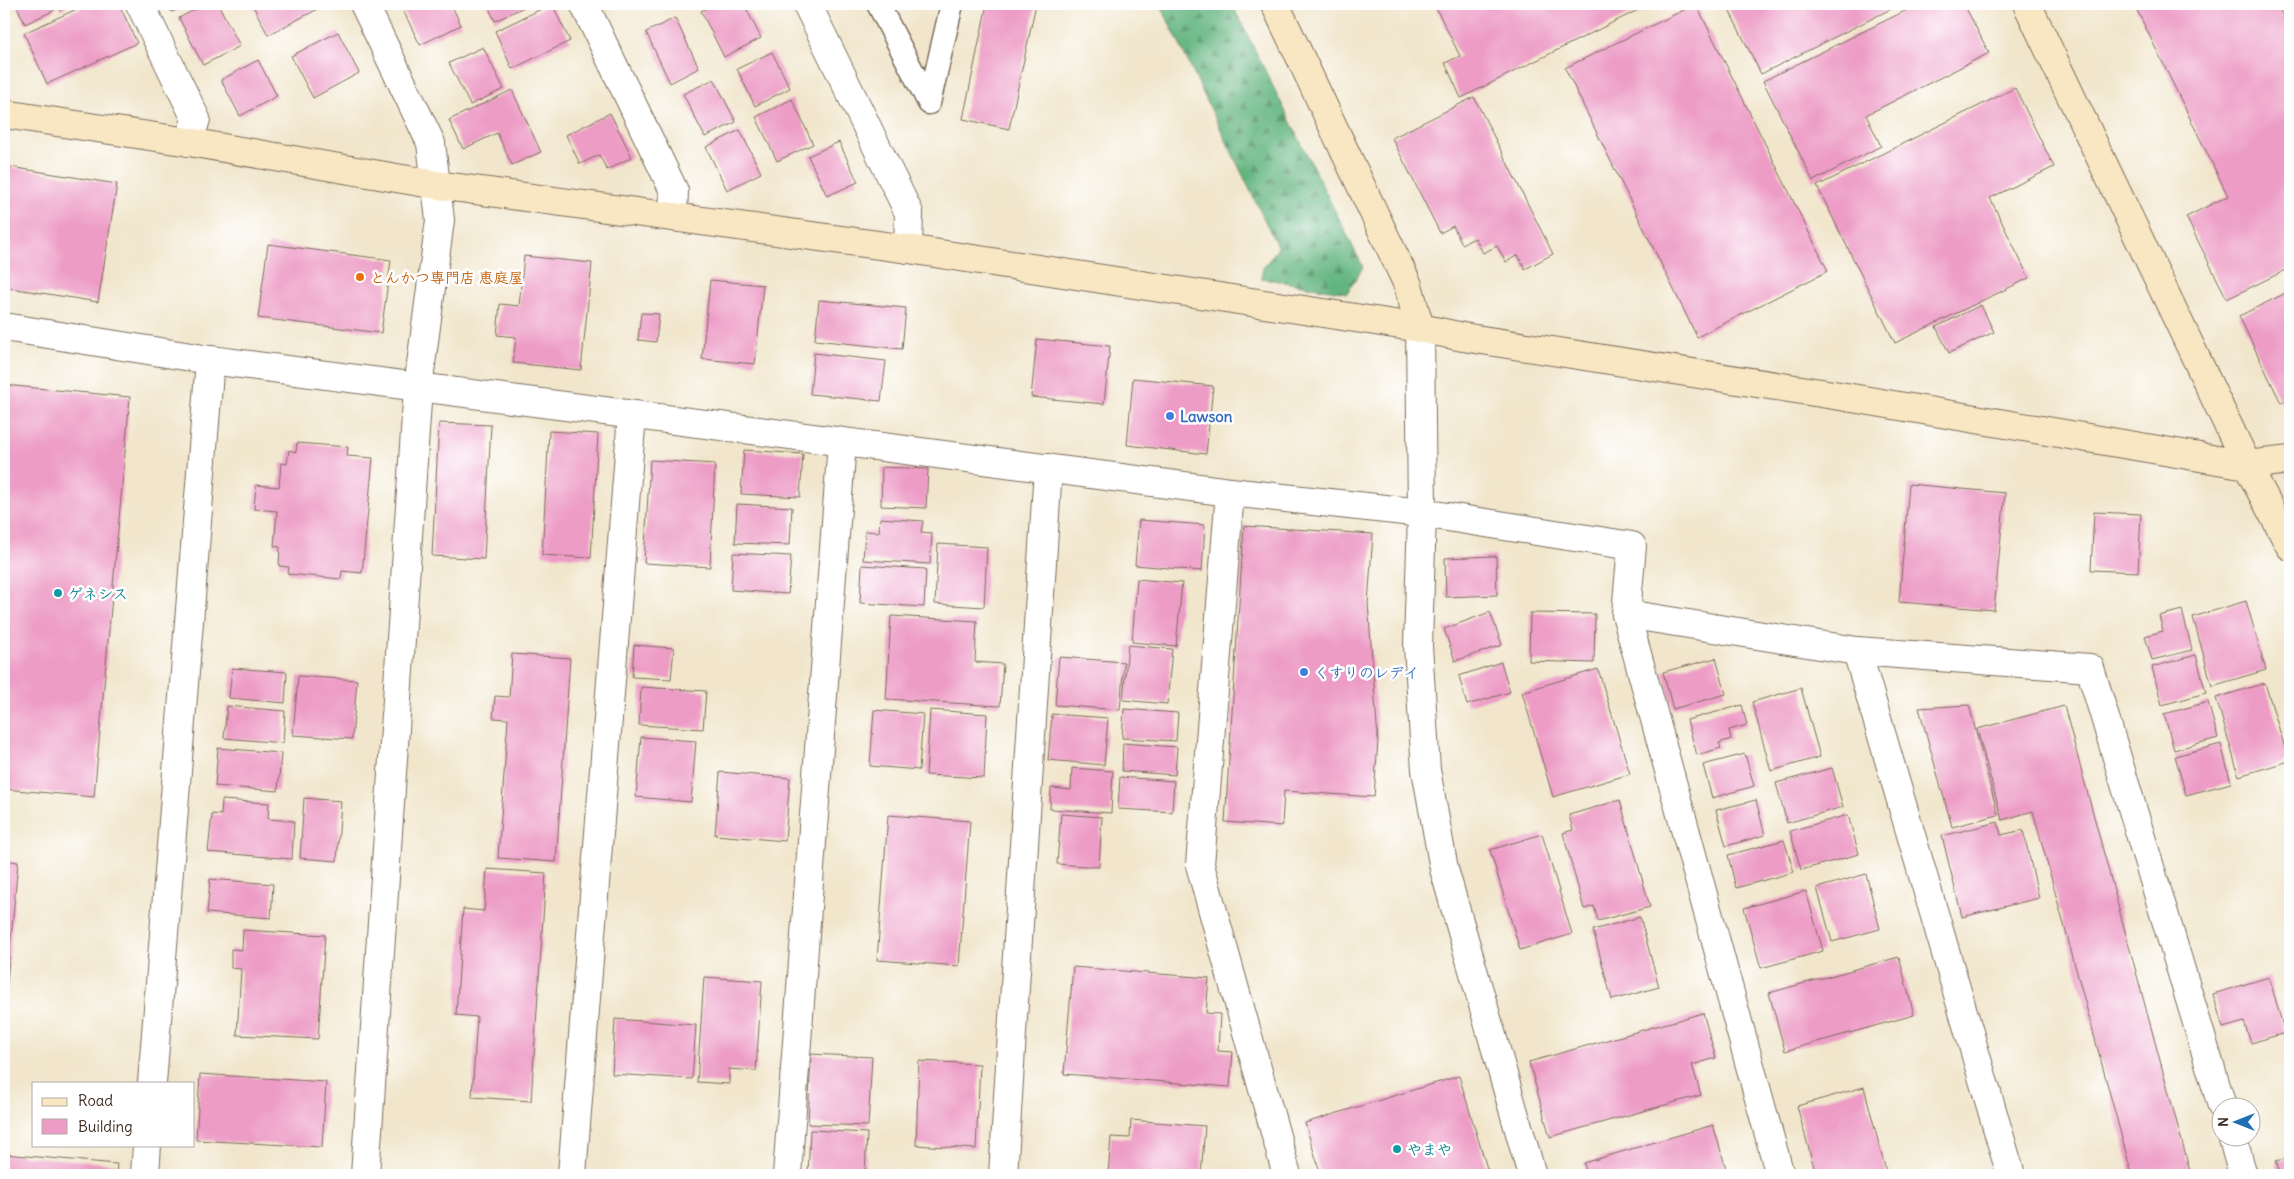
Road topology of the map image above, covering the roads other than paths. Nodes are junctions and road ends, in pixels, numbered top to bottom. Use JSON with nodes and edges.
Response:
{"nodes":[{"id":1,"x":140,"y":4,"type":"edge"},
{"id":2,"x":364,"y":4,"type":"edge"},
{"id":3,"x":584,"y":4,"type":"edge"},
{"id":4,"x":807,"y":4,"type":"edge"},
{"id":5,"x":878,"y":4,"type":"edge"},
{"id":6,"x":952,"y":4,"type":"edge"},
{"id":7,"x":1275,"y":4,"type":"edge"},
{"id":8,"x":2027,"y":4,"type":"edge"},
{"id":9,"x":4,"y":114,"type":"edge"},
{"id":10,"x":189,"y":142,"type":"junction"},
{"id":11,"x":437,"y":185,"type":"junction"},
{"id":12,"x":673,"y":216,"type":"junction"},
{"id":13,"x":908,"y":249,"type":"junction"},
{"id":14,"x":4,"y":327,"type":"edge"},
{"id":15,"x":1420,"y":328,"type":"junction"},
{"id":16,"x":210,"y":360,"type":"junction"},
{"id":17,"x":418,"y":387,"type":"junction"},
{"id":18,"x":632,"y":415,"type":"junction"},
{"id":19,"x":842,"y":442,"type":"junction"},
{"id":20,"x":2290,"y":460,"type":"edge"},
{"id":21,"x":2247,"y":465,"type":"junction"},
{"id":22,"x":1048,"y":468,"type":"junction"},
{"id":23,"x":1230,"y":492,"type":"junction"},
{"id":24,"x":1422,"y":513,"type":"junction"},
{"id":25,"x":2290,"y":546,"type":"edge"},
{"id":26,"x":1626,"y":614,"type":"junction"},
{"id":27,"x":1857,"y":651,"type":"junction"},
{"id":28,"x":152,"y":1082,"type":"edge"},
{"id":29,"x":2219,"y":1096,"type":"edge"},
{"id":30,"x":147,"y":1146,"type":"edge"},
{"id":31,"x":2235,"y":1146,"type":"edge"},
{"id":32,"x":145,"y":1175,"type":"edge"},
{"id":33,"x":365,"y":1175,"type":"edge"},
{"id":34,"x":572,"y":1175,"type":"edge"},
{"id":35,"x":787,"y":1175,"type":"edge"},
{"id":36,"x":1002,"y":1175,"type":"edge"},
{"id":37,"x":1287,"y":1175,"type":"edge"},
{"id":38,"x":1532,"y":1175,"type":"edge"},
{"id":39,"x":1780,"y":1175,"type":"edge"},
{"id":40,"x":2011,"y":1175,"type":"edge"},
{"id":41,"x":2243,"y":1175,"type":"edge"}],
"edges":[{"from":1,"to":10,"type":"street"},
{"from":2,"to":11,"type":"street"},
{"from":3,"to":12,"type":"street"},
{"from":4,"to":13,"type":"street"},
{"from":5,"to":6,"type":"lane"},
{"from":7,"to":15,"type":"street"},
{"from":8,"to":21,"type":"street"},
{"from":9,"to":10,"type":"street"},
{"from":10,"to":11,"type":"street"},
{"from":11,"to":12,"type":"street"},
{"from":11,"to":17,"type":"street"},
{"from":12,"to":13,"type":"street"},
{"from":13,"to":15,"type":"street"},
{"from":14,"to":16,"type":"street"},
{"from":15,"to":21,"type":"street"},
{"from":15,"to":24,"type":"street"},
{"from":16,"to":17,"type":"street"},
{"from":16,"to":28,"type":"street"},
{"from":17,"to":18,"type":"street"},
{"from":17,"to":33,"type":"street"},
{"from":18,"to":19,"type":"street"},
{"from":18,"to":34,"type":"street"},
{"from":19,"to":22,"type":"street"},
{"from":19,"to":35,"type":"street"},
{"from":20,"to":21,"type":"street"},
{"from":21,"to":25,"type":"street"},
{"from":22,"to":23,"type":"street"},
{"from":22,"to":36,"type":"street"},
{"from":23,"to":24,"type":"street"},
{"from":23,"to":37,"type":"street"},
{"from":24,"to":26,"type":"street"},
{"from":24,"to":38,"type":"street"},
{"from":26,"to":27,"type":"street"},
{"from":26,"to":39,"type":"street"},
{"from":27,"to":29,"type":"street"},
{"from":27,"to":40,"type":"street"},
{"from":30,"to":32,"type":"street"},
{"from":31,"to":41,"type":"street"}]}
